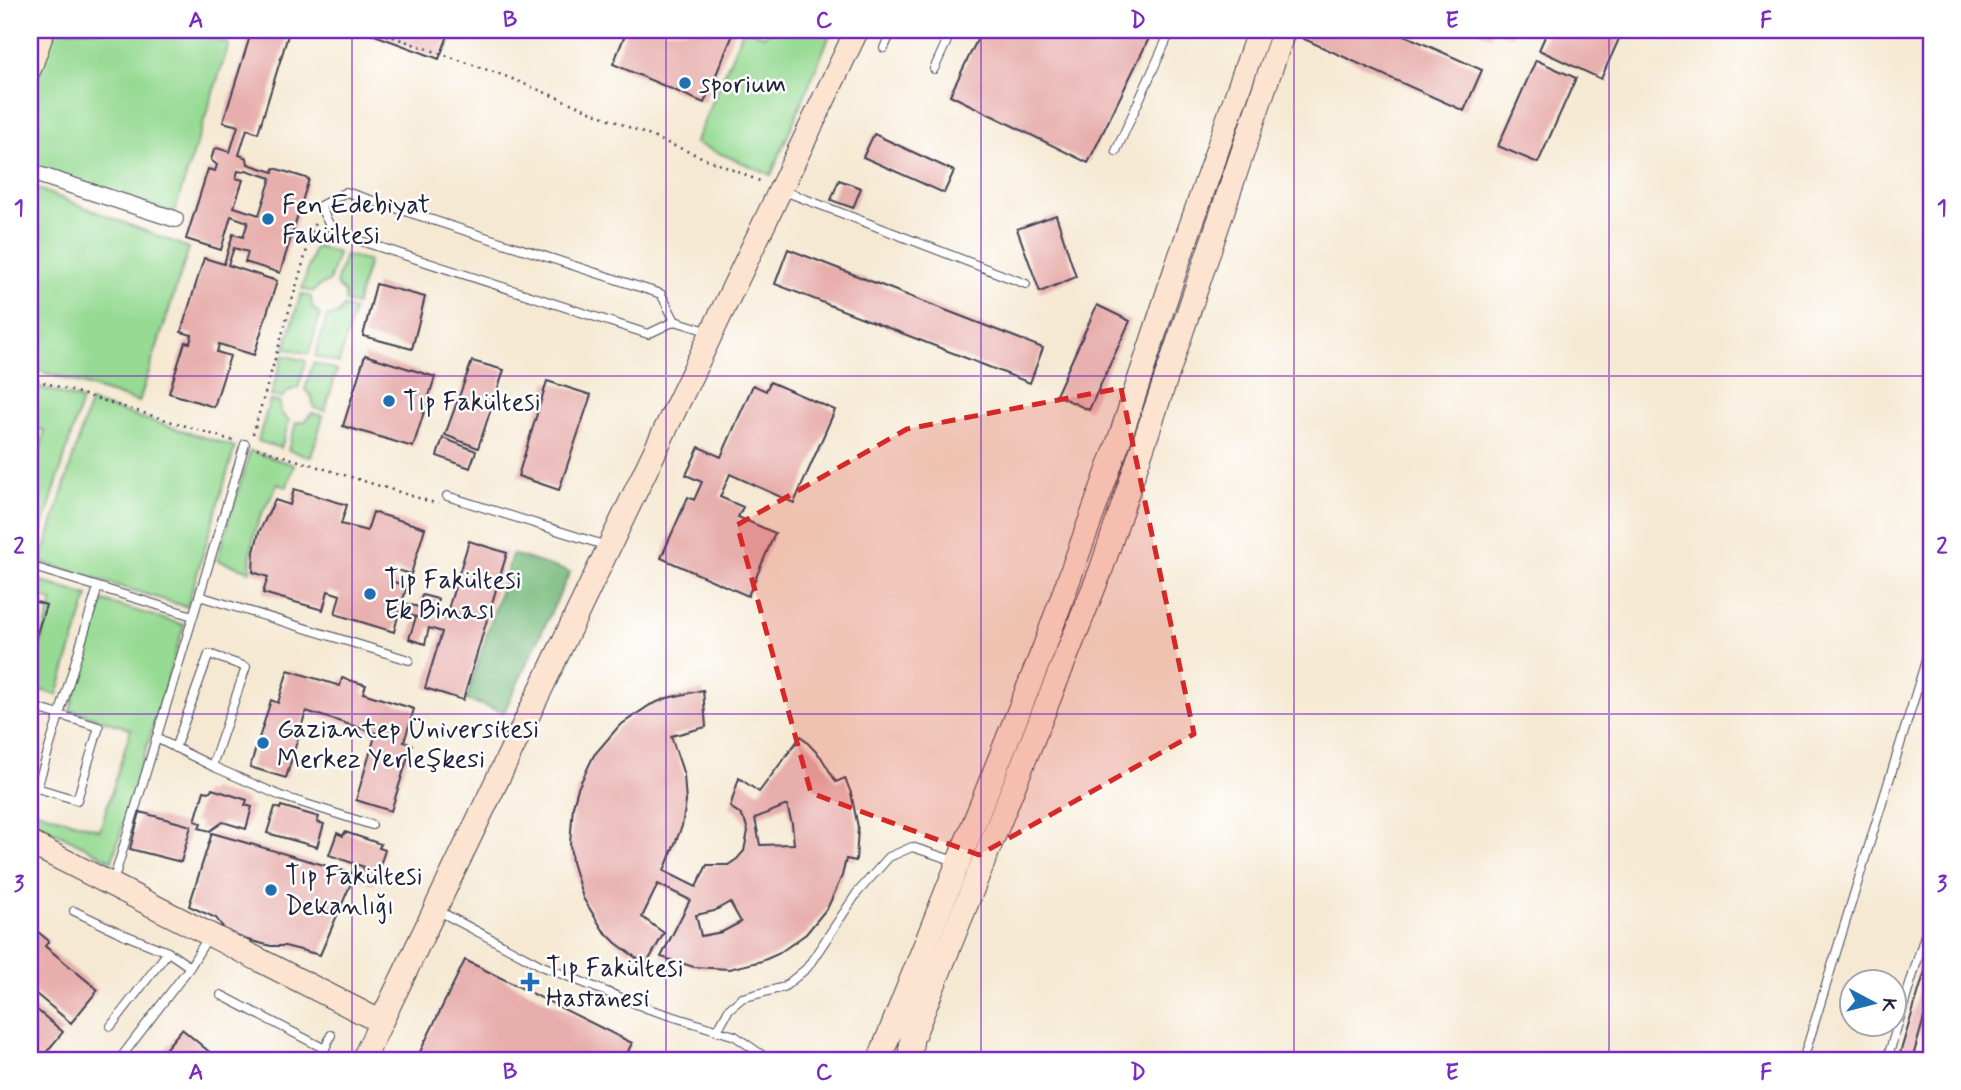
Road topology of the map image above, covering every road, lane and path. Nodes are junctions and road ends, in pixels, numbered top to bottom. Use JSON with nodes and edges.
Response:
{"nodes":[{"id":1,"x":43,"y":30,"type":"edge"},
{"id":2,"x":373,"y":30,"type":"edge"},
{"id":3,"x":857,"y":30,"type":"edge"},
{"id":4,"x":892,"y":30,"type":"edge"},
{"id":5,"x":952,"y":30,"type":"edge"},
{"id":6,"x":1171,"y":30,"type":"edge"},
{"id":7,"x":1259,"y":30,"type":"edge"},
{"id":8,"x":1284,"y":30,"type":"edge"},
{"id":9,"x":884,"y":48,"type":"dead end"},
{"id":10,"x":30,"y":68,"type":"edge"},
{"id":11,"x":934,"y":69,"type":"dead end"},
{"id":12,"x":1116,"y":151,"type":"dead end"},
{"id":13,"x":30,"y":172,"type":"edge"},
{"id":14,"x":781,"y":190,"type":"junction"},
{"id":15,"x":320,"y":206,"type":"junction"},
{"id":16,"x":175,"y":219,"type":"dead end"},
{"id":17,"x":1026,"y":284,"type":"dead end"},
{"id":18,"x":675,"y":321,"type":"junction"},
{"id":19,"x":713,"y":333,"type":"junction"},
{"id":20,"x":30,"y":378,"type":"edge"},
{"id":21,"x":245,"y":444,"type":"joint"},
{"id":22,"x":447,"y":496,"type":"dead end"},
{"id":23,"x":448,"y":506,"type":"dead end"},
{"id":24,"x":610,"y":547,"type":"junction"},
{"id":25,"x":30,"y":566,"type":"edge"},
{"id":26,"x":99,"y":587,"type":"junction"},
{"id":27,"x":200,"y":596,"type":"junction"},
{"id":28,"x":193,"y":616,"type":"junction"},
{"id":29,"x":1931,"y":644,"type":"edge"},
{"id":30,"x":409,"y":660,"type":"dead end"},
{"id":31,"x":30,"y":706,"type":"edge"},
{"id":32,"x":60,"y":715,"type":"junction"},
{"id":33,"x":156,"y":738,"type":"junction"},
{"id":34,"x":176,"y":748,"type":"junction"},
{"id":35,"x":212,"y":766,"type":"junction"},
{"id":36,"x":372,"y":825,"type":"dead end"},
{"id":37,"x":30,"y":843,"type":"edge"},
{"id":38,"x":958,"y":862,"type":"junction"},
{"id":39,"x":979,"y":872,"type":"junction"},
{"id":40,"x":112,"y":884,"type":"junction"},
{"id":41,"x":434,"y":909,"type":"junction"},
{"id":42,"x":74,"y":911,"type":"dead end"},
{"id":43,"x":1931,"y":915,"type":"edge"},
{"id":44,"x":209,"y":934,"type":"junction"},
{"id":45,"x":168,"y":951,"type":"junction"},
{"id":46,"x":190,"y":967,"type":"junction"},
{"id":47,"x":221,"y":995,"type":"dead end"},
{"id":48,"x":381,"y":1022,"type":"junction"},
{"id":49,"x":111,"y":1026,"type":"dead end"},
{"id":50,"x":717,"y":1031,"type":"junction"},
{"id":51,"x":331,"y":1035,"type":"dead end"},
{"id":52,"x":325,"y":1049,"type":"junction"},
{"id":53,"x":119,"y":1060,"type":"edge"},
{"id":54,"x":320,"y":1060,"type":"edge"},
{"id":55,"x":363,"y":1060,"type":"edge"},
{"id":56,"x":769,"y":1060,"type":"edge"},
{"id":57,"x":879,"y":1060,"type":"edge"},
{"id":58,"x":909,"y":1060,"type":"edge"},
{"id":59,"x":1803,"y":1060,"type":"edge"},
{"id":60,"x":1887,"y":1060,"type":"edge"}],
"edges":[{"from":1,"to":10,"type":"street"},
{"from":2,"to":14,"type":"path"},
{"from":3,"to":14,"type":"street"},
{"from":4,"to":9,"type":"lane"},
{"from":5,"to":11,"type":"lane"},
{"from":6,"to":12,"type":"lane"},
{"from":7,"to":38,"type":"street"},
{"from":8,"to":39,"type":"street"},
{"from":13,"to":16,"type":"street"},
{"from":14,"to":17,"type":"lane"},
{"from":14,"to":19,"type":"street"},
{"from":15,"to":18,"type":"lane"},
{"from":15,"to":18,"type":"lane"},
{"from":15,"to":23,"type":"path"},
{"from":18,"to":19,"type":"lane"},
{"from":19,"to":24,"type":"street"},
{"from":20,"to":21,"type":"path"},
{"from":21,"to":27,"type":"lane"},
{"from":22,"to":24,"type":"lane"},
{"from":24,"to":41,"type":"street"},
{"from":25,"to":26,"type":"lane"},
{"from":26,"to":28,"type":"lane"},
{"from":26,"to":32,"type":"lane"},
{"from":27,"to":28,"type":"lane"},
{"from":27,"to":30,"type":"lane"},
{"from":28,"to":33,"type":"lane"},
{"from":29,"to":59,"type":"lane"},
{"from":31,"to":32,"type":"lane"},
{"from":32,"to":32,"type":"lane"},
{"from":33,"to":34,"type":"lane"},
{"from":33,"to":40,"type":"lane"},
{"from":34,"to":35,"type":"lane"},
{"from":34,"to":35,"type":"lane"},
{"from":35,"to":36,"type":"lane"},
{"from":37,"to":40,"type":"street"},
{"from":38,"to":39,"type":"lane"},
{"from":38,"to":50,"type":"lane"},
{"from":38,"to":57,"type":"street"},
{"from":39,"to":58,"type":"street"},
{"from":40,"to":44,"type":"street"},
{"from":41,"to":48,"type":"street"},
{"from":41,"to":50,"type":"lane"},
{"from":42,"to":45,"type":"lane"},
{"from":43,"to":60,"type":"lane"},
{"from":44,"to":46,"type":"lane"},
{"from":44,"to":48,"type":"street"},
{"from":45,"to":46,"type":"lane"},
{"from":45,"to":49,"type":"lane"},
{"from":46,"to":53,"type":"lane"},
{"from":47,"to":52,"type":"lane"},
{"from":48,"to":55,"type":"street"},
{"from":50,"to":56,"type":"lane"},
{"from":51,"to":52,"type":"lane"},
{"from":52,"to":54,"type":"lane"}]}
